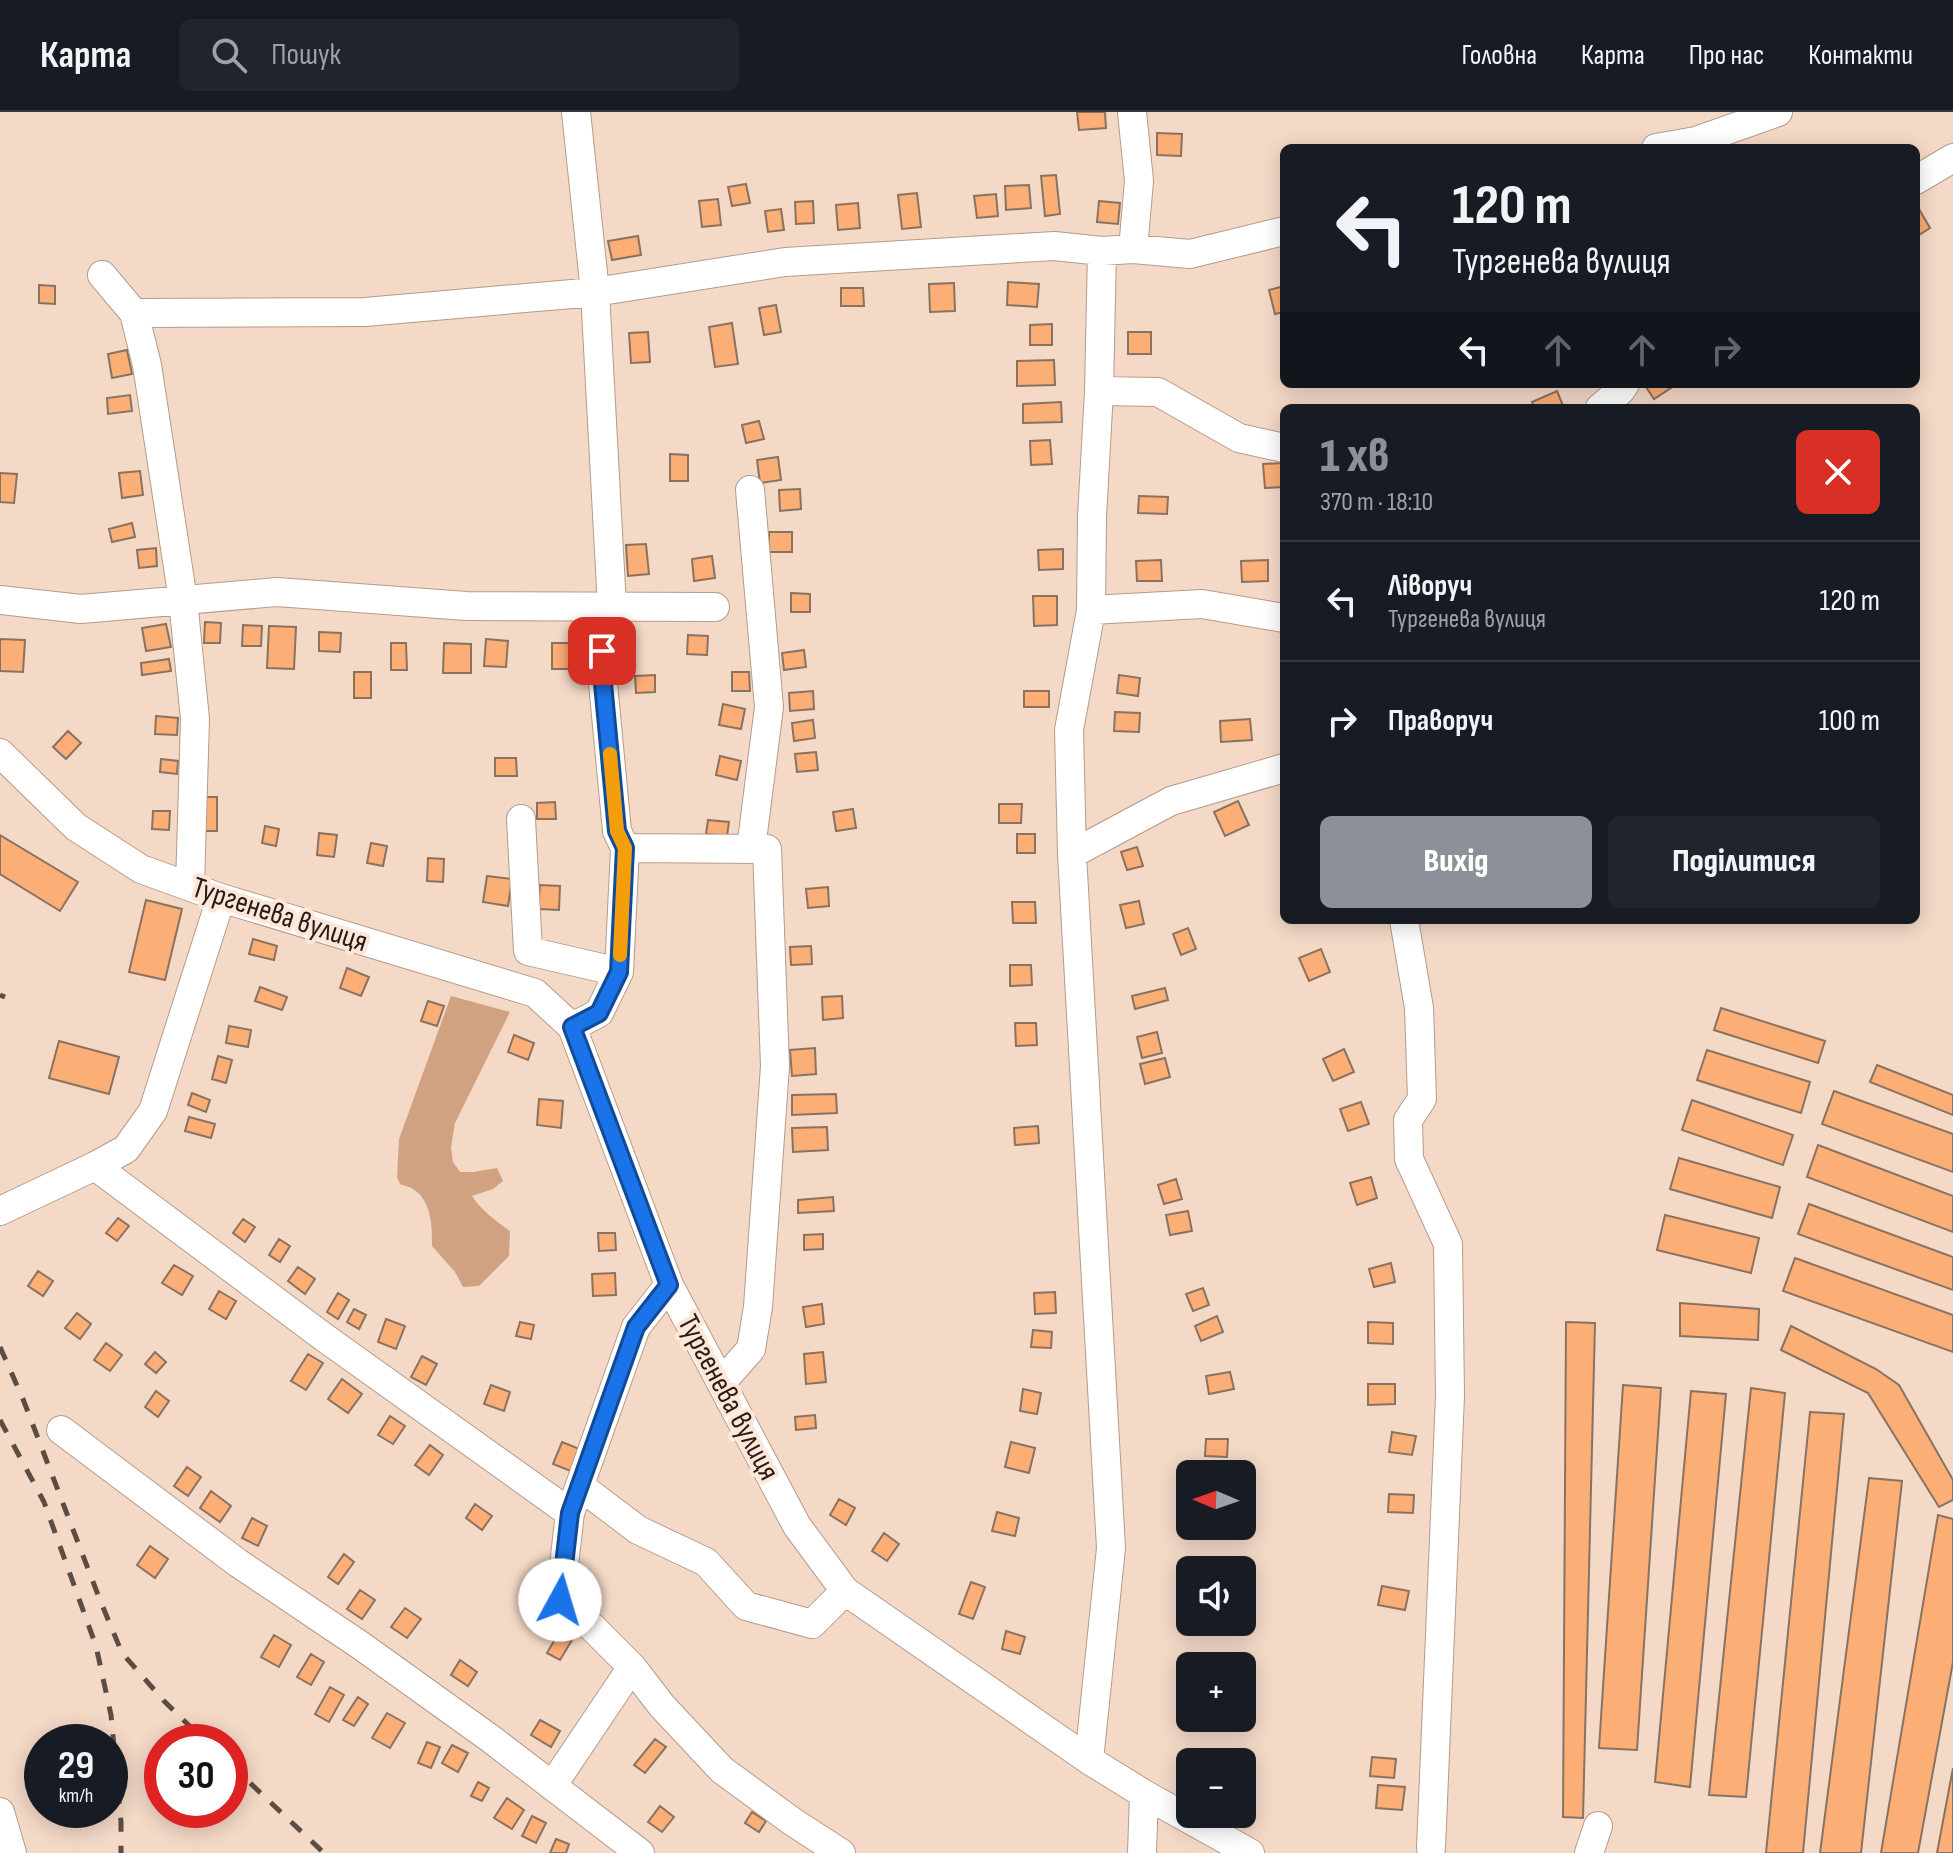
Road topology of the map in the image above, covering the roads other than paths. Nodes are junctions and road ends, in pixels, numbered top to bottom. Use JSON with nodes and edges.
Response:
{"nodes":[{"id":1,"x":576,"y":112,"type":"edge"},
{"id":2,"x":1132,"y":112,"type":"edge"},
{"id":3,"x":1778,"y":112,"type":"edge"},
{"id":4,"x":1679,"y":144,"type":"edge"},
{"id":5,"x":1953,"y":158,"type":"edge"},
{"id":6,"x":1920,"y":178,"type":"edge"},
{"id":7,"x":1280,"y":232,"type":"edge"},
{"id":8,"x":1133,"y":249,"type":"junction"},
{"id":9,"x":1102,"y":251,"type":"junction"},
{"id":10,"x":102,"y":275,"type":"dead end"},
{"id":11,"x":595,"y":292,"type":"junction"},
{"id":12,"x":134,"y":313,"type":"junction"},
{"id":13,"x":1622,"y":388,"type":"edge"},
{"id":14,"x":1099,"y":391,"type":"junction"},
{"id":15,"x":1605,"y":404,"type":"edge"},
{"id":16,"x":1280,"y":447,"type":"edge"},
{"id":17,"x":750,"y":490,"type":"dead end"},
{"id":18,"x":0,"y":600,"type":"edge"},
{"id":19,"x":183,"y":600,"type":"junction"},
{"id":20,"x":606,"y":607,"type":"junction"},
{"id":21,"x":715,"y":607,"type":"dead end"},
{"id":22,"x":1091,"y":610,"type":"junction"},
{"id":23,"x":1280,"y":617,"type":"edge"},
{"id":24,"x":0,"y":753,"type":"edge"},
{"id":25,"x":1280,"y":769,"type":"edge"},
{"id":26,"x":521,"y":819,"type":"dead end"},
{"id":27,"x":625,"y":848,"type":"junction"},
{"id":28,"x":751,"y":849,"type":"junction"},
{"id":29,"x":1072,"y":854,"type":"junction"},
{"id":30,"x":190,"y":886,"type":"junction"},
{"id":31,"x":221,"y":898,"type":"junction"},
{"id":32,"x":1405,"y":924,"type":"edge"},
{"id":33,"x":619,"y":972,"type":"junction"},
{"id":34,"x":572,"y":1027,"type":"junction"},
{"id":35,"x":95,"y":1166,"type":"junction"},
{"id":36,"x":0,"y":1211,"type":"edge"},
{"id":37,"x":669,"y":1285,"type":"junction"},
{"id":38,"x":721,"y":1383,"type":"junction"},
{"id":39,"x":61,"y":1430,"type":"dead end"},
{"id":40,"x":580,"y":1486,"type":"junction"},
{"id":41,"x":570,"y":1513,"type":"junction"},
{"id":42,"x":845,"y":1591,"type":"junction"},
{"id":43,"x":632,"y":1667,"type":"junction"},
{"id":44,"x":1089,"y":1760,"type":"junction"},
{"id":45,"x":552,"y":1786,"type":"junction"},
{"id":46,"x":1144,"y":1794,"type":"junction"},
{"id":47,"x":0,"y":1812,"type":"edge"},
{"id":48,"x":1598,"y":1826,"type":"dead end"},
{"id":49,"x":1431,"y":1848,"type":"dead end"},
{"id":50,"x":12,"y":1853,"type":"edge"},
{"id":51,"x":640,"y":1853,"type":"edge"},
{"id":52,"x":841,"y":1853,"type":"edge"},
{"id":53,"x":1142,"y":1853,"type":"edge"},
{"id":54,"x":1250,"y":1853,"type":"edge"},
{"id":55,"x":1589,"y":1853,"type":"edge"}],
"edges":[{"from":1,"to":11,"type":"street"},
{"from":2,"to":8,"type":"street"},
{"from":3,"to":4,"type":"street"},
{"from":5,"to":6,"type":"street"},
{"from":7,"to":8,"type":"street"},
{"from":8,"to":9,"type":"street"},
{"from":9,"to":11,"type":"street"},
{"from":9,"to":14,"type":"street"},
{"from":10,"to":12,"type":"street"},
{"from":11,"to":12,"type":"street"},
{"from":11,"to":20,"type":"street"},
{"from":12,"to":19,"type":"street"},
{"from":13,"to":15,"type":"street"},
{"from":14,"to":16,"type":"street"},
{"from":14,"to":22,"type":"street"},
{"from":17,"to":28,"type":"street"},
{"from":18,"to":19,"type":"street"},
{"from":19,"to":20,"type":"street"},
{"from":19,"to":30,"type":"street"},
{"from":20,"to":21,"type":"street"},
{"from":20,"to":27,"type":"street"},
{"from":22,"to":23,"type":"street"},
{"from":22,"to":29,"type":"street"},
{"from":24,"to":30,"type":"street","name":"Тургенева вулиця"},
{"from":25,"to":29,"type":"street"},
{"from":26,"to":33,"type":"street"},
{"from":27,"to":28,"type":"street"},
{"from":27,"to":33,"type":"street"},
{"from":28,"to":38,"type":"street"},
{"from":29,"to":44,"type":"street"},
{"from":30,"to":31,"type":"street","name":"Тургенева вулиця"},
{"from":31,"to":34,"type":"street","name":"Тургенева вулиця"},
{"from":31,"to":35,"type":"street"},
{"from":32,"to":49,"type":"street"},
{"from":33,"to":34,"type":"street"},
{"from":34,"to":37,"type":"street","name":"Тургенева вулиця"},
{"from":35,"to":36,"type":"street"},
{"from":35,"to":41,"type":"street"},
{"from":37,"to":38,"type":"street","name":"Тургенева вулиця"},
{"from":37,"to":40,"type":"street"},
{"from":38,"to":42,"type":"street","name":"Тургенева вулиця"},
{"from":39,"to":45,"type":"street"},
{"from":40,"to":41,"type":"street"},
{"from":40,"to":42,"type":"street"},
{"from":41,"to":43,"type":"street"},
{"from":42,"to":44,"type":"street","name":"Тургенева вулиця"},
{"from":43,"to":45,"type":"street"},
{"from":43,"to":52,"type":"street"},
{"from":44,"to":46,"type":"street","name":"Тургенева вулиця"},
{"from":45,"to":51,"type":"street"},
{"from":46,"to":53,"type":"street"},
{"from":46,"to":54,"type":"street","name":"Тургенева вулиця"},
{"from":47,"to":50,"type":"street"},
{"from":48,"to":55,"type":"street"}]}
